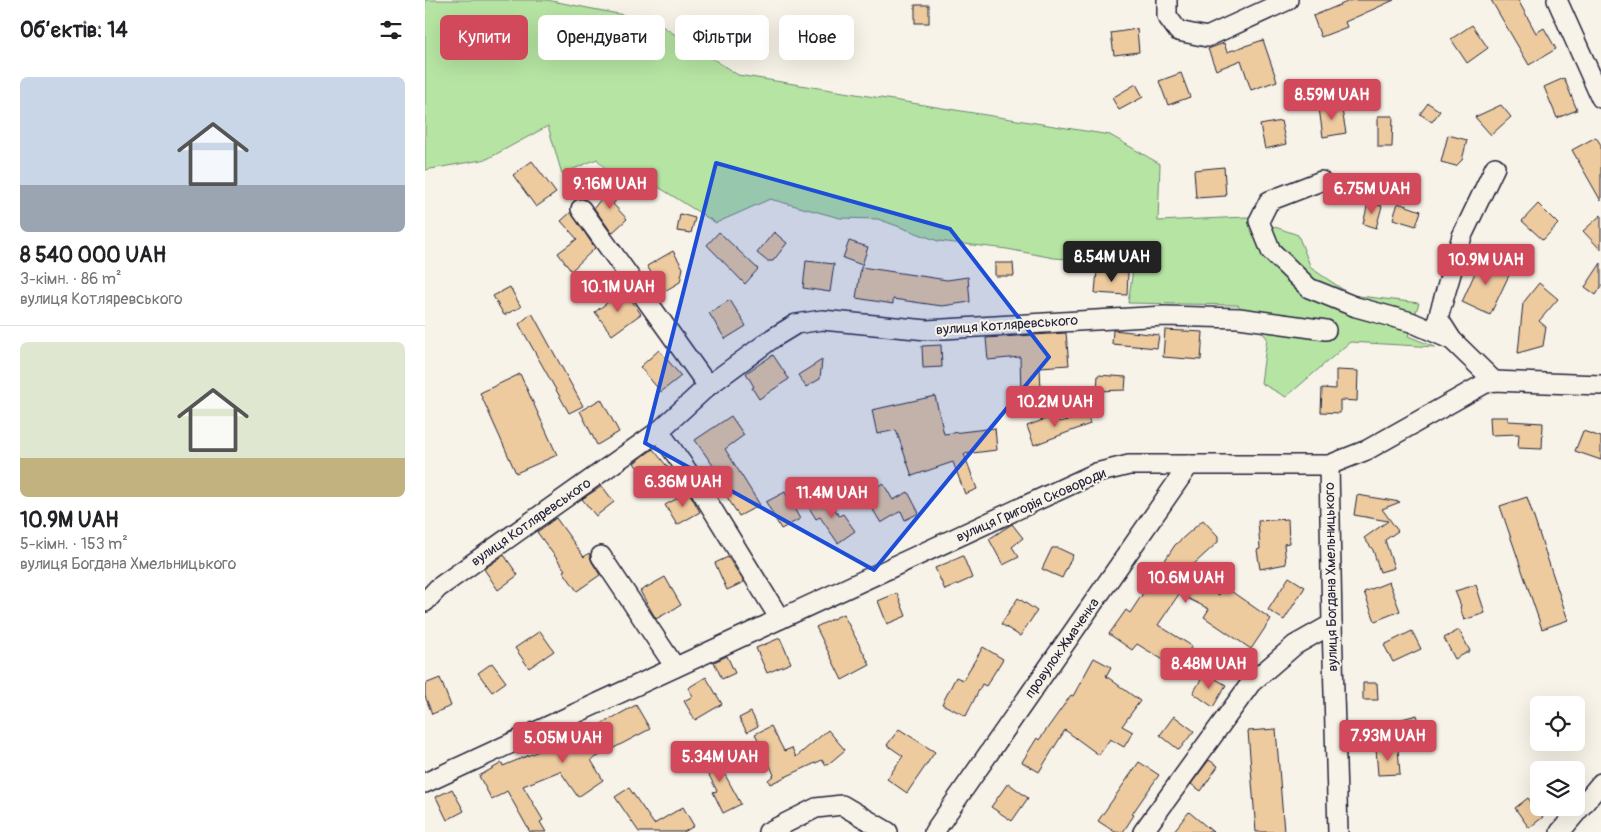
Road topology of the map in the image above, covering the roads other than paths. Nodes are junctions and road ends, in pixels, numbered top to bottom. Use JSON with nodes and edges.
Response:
{"nodes":[{"id":1,"x":1167,"y":0,"type":"edge"},
{"id":2,"x":1288,"y":0,"type":"edge"},
{"id":3,"x":1557,"y":0,"type":"edge"},
{"id":4,"x":1601,"y":98,"type":"edge"},
{"id":5,"x":1495,"y":167,"type":"dead end"},
{"id":6,"x":1321,"y":181,"type":"dead end"},
{"id":7,"x":581,"y":209,"type":"dead end"},
{"id":8,"x":1326,"y":330,"type":"dead end"},
{"id":9,"x":1452,"y":340,"type":"junction"},
{"id":10,"x":1494,"y":381,"type":"junction"},
{"id":11,"x":1601,"y":385,"type":"edge"},
{"id":12,"x":708,"y":386,"type":"junction"},
{"id":13,"x":659,"y":431,"type":"junction"},
{"id":14,"x":1189,"y":465,"type":"junction"},
{"id":15,"x":1329,"y":465,"type":"junction"},
{"id":16,"x":601,"y":556,"type":"dead end"},
{"id":17,"x":425,"y":602,"type":"edge"},
{"id":18,"x":780,"y":619,"type":"junction"},
{"id":19,"x":1331,"y":624,"type":"junction"},
{"id":20,"x":675,"y":668,"type":"junction"},
{"id":21,"x":425,"y":783,"type":"edge"},
{"id":22,"x":1601,"y":783,"type":"edge"},
{"id":23,"x":769,"y":832,"type":"edge"},
{"id":24,"x":888,"y":832,"type":"edge"},
{"id":25,"x":934,"y":832,"type":"edge"},
{"id":26,"x":1143,"y":832,"type":"edge"},
{"id":27,"x":1338,"y":832,"type":"edge"},
{"id":28,"x":1560,"y":832,"type":"edge"}],
"edges":[{"from":1,"to":2,"type":"street"},
{"from":3,"to":4,"type":"street"},
{"from":5,"to":9,"type":"street"},
{"from":6,"to":9,"type":"street"},
{"from":7,"to":12,"type":"street"},
{"from":8,"to":12,"type":"street","name":"вулиця Котляревського"},
{"from":9,"to":10,"type":"street"},
{"from":10,"to":11,"type":"street","name":"вулиця Богдана Хмельницького"},
{"from":10,"to":15,"type":"street","name":"вулиця Богдана Хмельницького"},
{"from":12,"to":13,"type":"street","name":"вулиця Котляревського"},
{"from":13,"to":17,"type":"street","name":"вулиця Котляревського"},
{"from":13,"to":18,"type":"street"},
{"from":14,"to":15,"type":"street","name":"вулиця Григорія Сковороди"},
{"from":14,"to":18,"type":"street","name":"вулиця Григорія Сковороди"},
{"from":14,"to":25,"type":"street","name":"провулок Жмаченка"},
{"from":15,"to":19,"type":"street","name":"вулиця Богдана Хмельницького"},
{"from":16,"to":20,"type":"street"},
{"from":18,"to":20,"type":"street","name":"вулиця Григорія Сковороди"},
{"from":19,"to":26,"type":"street"},
{"from":19,"to":27,"type":"street","name":"вулиця Богдана Хмельницького"},
{"from":20,"to":21,"type":"street","name":"вулиця Григорія Сковороди"},
{"from":22,"to":28,"type":"street"},
{"from":23,"to":24,"type":"street"}]}
